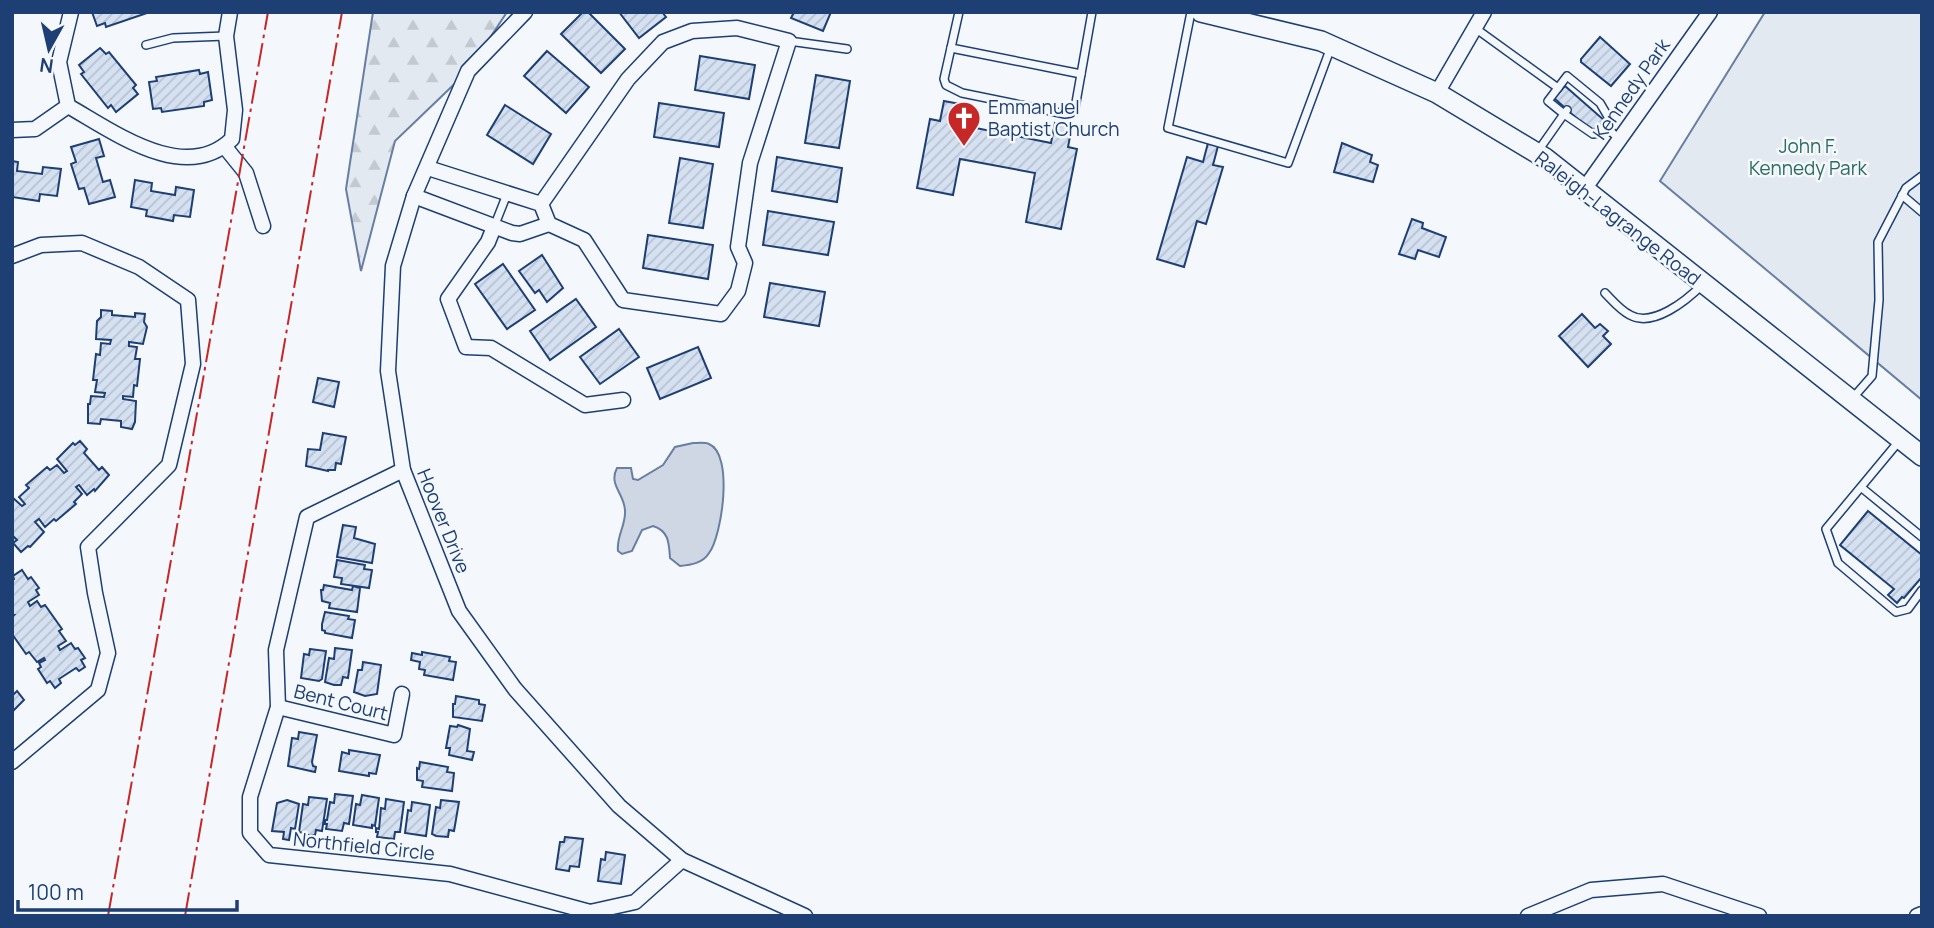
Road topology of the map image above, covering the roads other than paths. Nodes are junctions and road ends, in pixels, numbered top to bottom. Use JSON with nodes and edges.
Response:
{"nodes":[{"id":1,"x":71,"y":12,"type":"edge"},
{"id":2,"x":230,"y":12,"type":"edge"},
{"id":3,"x":525,"y":12,"type":"edge"},
{"id":4,"x":960,"y":12,"type":"edge"},
{"id":5,"x":1092,"y":12,"type":"edge"},
{"id":6,"x":1191,"y":12,"type":"edge"},
{"id":7,"x":1200,"y":12,"type":"edge"},
{"id":8,"x":1484,"y":12,"type":"edge"},
{"id":9,"x":1710,"y":12,"type":"edge"},
{"id":10,"x":1475,"y":28,"type":"junction"},
{"id":11,"x":226,"y":36,"type":"junction"},
{"id":12,"x":789,"y":41,"type":"junction"},
{"id":13,"x":146,"y":45,"type":"dead end"},
{"id":14,"x":1331,"y":45,"type":"junction"},
{"id":15,"x":951,"y":48,"type":"junction"},
{"id":16,"x":847,"y":50,"type":"dead end"},
{"id":17,"x":1081,"y":74,"type":"junction"},
{"id":18,"x":1558,"y":88,"type":"junction"},
{"id":19,"x":1584,"y":90,"type":"junction"},
{"id":20,"x":1437,"y":93,"type":"junction"},
{"id":21,"x":1578,"y":97,"type":"dead end"},
{"id":22,"x":1600,"y":103,"type":"junction"},
{"id":23,"x":68,"y":106,"type":"junction"},
{"id":24,"x":1593,"y":111,"type":"dead end"},
{"id":25,"x":1566,"y":112,"type":"junction"},
{"id":26,"x":1605,"y":127,"type":"junction"},
{"id":27,"x":12,"y":130,"type":"edge"},
{"id":28,"x":1619,"y":139,"type":"junction"},
{"id":29,"x":225,"y":147,"type":"junction"},
{"id":30,"x":1536,"y":153,"type":"junction"},
{"id":31,"x":428,"y":168,"type":"junction"},
{"id":32,"x":1922,"y":176,"type":"edge"},
{"id":33,"x":1585,"y":188,"type":"junction"},
{"id":34,"x":507,"y":194,"type":"junction"},
{"id":35,"x":1902,"y":195,"type":"junction"},
{"id":36,"x":414,"y":196,"type":"junction"},
{"id":37,"x":541,"y":204,"type":"junction"},
{"id":38,"x":1922,"y":212,"type":"edge"},
{"id":39,"x":549,"y":224,"type":"junction"},
{"id":40,"x":263,"y":226,"type":"dead end"},
{"id":41,"x":494,"y":227,"type":"junction"},
{"id":42,"x":12,"y":256,"type":"edge"},
{"id":43,"x":1703,"y":284,"type":"junction"},
{"id":44,"x":1605,"y":293,"type":"dead end"},
{"id":45,"x":623,"y":400,"type":"dead end"},
{"id":46,"x":1850,"y":400,"type":"junction"},
{"id":47,"x":1901,"y":440,"type":"junction"},
{"id":48,"x":1922,"y":456,"type":"edge"},
{"id":49,"x":403,"y":470,"type":"junction"},
{"id":50,"x":1862,"y":488,"type":"junction"},
{"id":51,"x":1922,"y":537,"type":"edge"},
{"id":52,"x":1922,"y":590,"type":"edge"},
{"id":53,"x":402,"y":694,"type":"dead end"},
{"id":54,"x":278,"y":707,"type":"junction"},
{"id":55,"x":12,"y":762,"type":"edge"},
{"id":56,"x":682,"y":860,"type":"junction"},
{"id":57,"x":805,"y":916,"type":"edge"},
{"id":58,"x":1528,"y":916,"type":"edge"},
{"id":59,"x":1759,"y":916,"type":"edge"}],
"edges":[{"from":1,"to":23,"type":"street"},
{"from":2,"to":11,"type":"street"},
{"from":3,"to":31,"type":"street","name":"Hoover Drive"},
{"from":4,"to":15,"type":"lane"},
{"from":5,"to":17,"type":"lane"},
{"from":6,"to":14,"type":"lane"},
{"from":7,"to":14,"type":"main road","name":"Raleigh-Lagrange Road"},
{"from":8,"to":10,"type":"street"},
{"from":9,"to":28,"type":"street","name":"Kennedy Park"},
{"from":10,"to":18,"type":"lane"},
{"from":10,"to":20,"type":"street"},
{"from":11,"to":13,"type":"lane"},
{"from":11,"to":29,"type":"street"},
{"from":12,"to":16,"type":"lane"},
{"from":12,"to":37,"type":"street"},
{"from":12,"to":39,"type":"street"},
{"from":14,"to":20,"type":"main road","name":"Raleigh-Lagrange Road"},
{"from":15,"to":17,"type":"lane"},
{"from":15,"to":17,"type":"lane"},
{"from":18,"to":19,"type":"lane"},
{"from":18,"to":25,"type":"lane"},
{"from":19,"to":21,"type":"lane"},
{"from":19,"to":22,"type":"lane"},
{"from":20,"to":30,"type":"main road","name":"Raleigh-Lagrange Road"},
{"from":22,"to":24,"type":"lane"},
{"from":22,"to":26,"type":"lane"},
{"from":23,"to":27,"type":"street"},
{"from":23,"to":29,"type":"street"},
{"from":25,"to":26,"type":"lane"},
{"from":25,"to":30,"type":"lane"},
{"from":26,"to":28,"type":"lane"},
{"from":28,"to":33,"type":"street","name":"Kennedy Park"},
{"from":29,"to":40,"type":"street"},
{"from":30,"to":33,"type":"main road","name":"Raleigh-Lagrange Road"},
{"from":31,"to":34,"type":"street"},
{"from":31,"to":36,"type":"street","name":"Hoover Drive"},
{"from":32,"to":35,"type":"lane"},
{"from":33,"to":43,"type":"main road","name":"Raleigh-Lagrange Road"},
{"from":34,"to":37,"type":"street"},
{"from":34,"to":41,"type":"lane"},
{"from":35,"to":38,"type":"lane"},
{"from":35,"to":46,"type":"lane"},
{"from":36,"to":41,"type":"street"},
{"from":36,"to":49,"type":"street","name":"Hoover Drive"},
{"from":37,"to":39,"type":"street"},
{"from":39,"to":41,"type":"street"},
{"from":41,"to":45,"type":"street"},
{"from":42,"to":55,"type":"street"},
{"from":43,"to":44,"type":"lane"},
{"from":43,"to":46,"type":"main road","name":"Raleigh-Lagrange Road"},
{"from":46,"to":47,"type":"main road","name":"Raleigh-Lagrange Road"},
{"from":47,"to":48,"type":"main road","name":"Raleigh-Lagrange Road"},
{"from":47,"to":50,"type":"lane"},
{"from":49,"to":54,"type":"street","name":"Northfield Circle"},
{"from":49,"to":56,"type":"street","name":"Hoover Drive"},
{"from":50,"to":51,"type":"lane"},
{"from":50,"to":52,"type":"lane"},
{"from":53,"to":54,"type":"street","name":"Bent Court"},
{"from":54,"to":56,"type":"street","name":"Northfield Circle"},
{"from":56,"to":57,"type":"street","name":"Hoover Drive"},
{"from":58,"to":59,"type":"street"}]}
